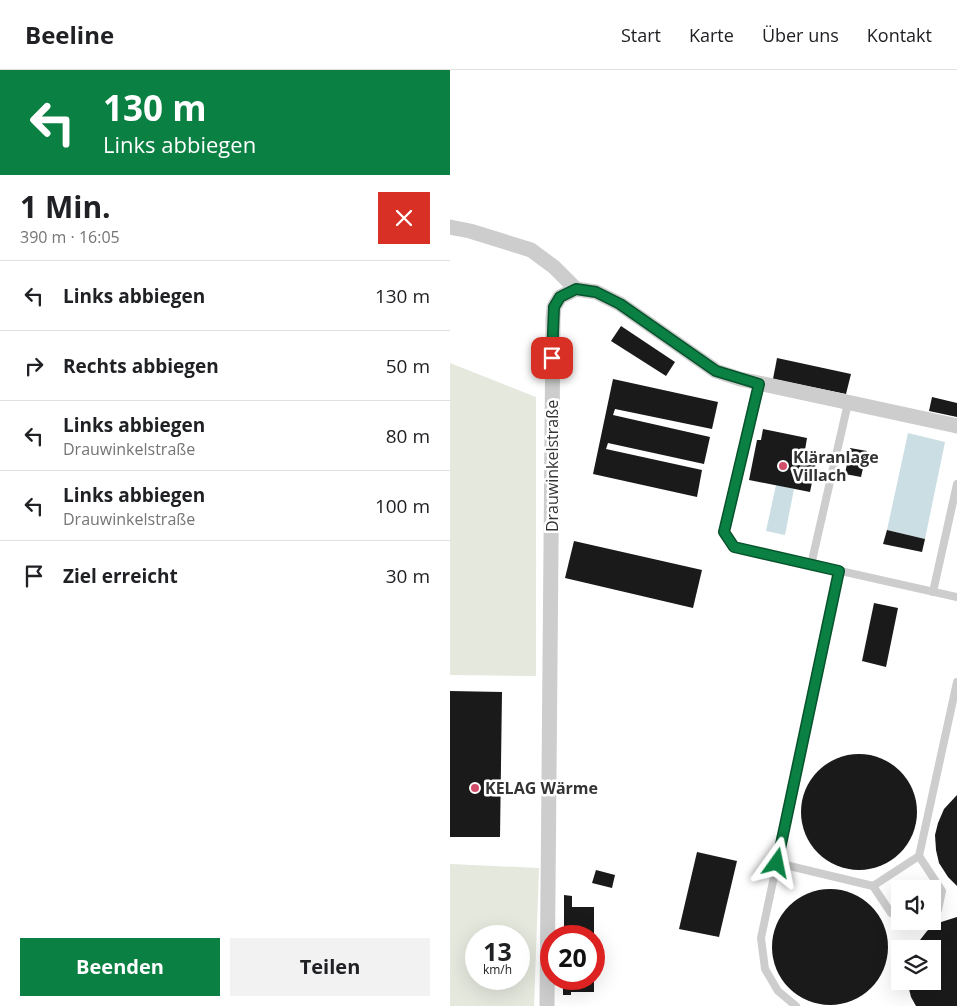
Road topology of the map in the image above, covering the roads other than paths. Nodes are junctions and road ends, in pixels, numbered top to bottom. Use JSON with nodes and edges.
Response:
{"nodes":[{"id":1,"x":450,"y":227,"type":"edge"},
{"id":2,"x":576,"y":289,"type":"junction"},
{"id":3,"x":759,"y":384,"type":"junction"},
{"id":4,"x":848,"y":403,"type":"junction"},
{"id":5,"x":957,"y":426,"type":"edge"},
{"id":6,"x":957,"y":484,"type":"edge"},
{"id":7,"x":810,"y":565,"type":"junction"},
{"id":8,"x":839,"y":571,"type":"junction"},
{"id":9,"x":933,"y":592,"type":"junction"},
{"id":10,"x":957,"y":597,"type":"edge"},
{"id":11,"x":957,"y":682,"type":"edge"},
{"id":12,"x":919,"y":856,"type":"junction"},
{"id":13,"x":777,"y":863,"type":"junction"},
{"id":14,"x":935,"y":880,"type":"edge"},
{"id":15,"x":873,"y":886,"type":"junction"},
{"id":16,"x":891,"y":913,"type":"edge"},
{"id":17,"x":547,"y":1006,"type":"edge"},
{"id":18,"x":796,"y":1006,"type":"edge"}],
"edges":[{"from":1,"to":2,"type":"street"},
{"from":2,"to":3,"type":"street"},
{"from":2,"to":17,"type":"street","name":"Drauwinkelstraße"},
{"from":3,"to":4,"type":"street"},
{"from":3,"to":7,"type":"lane"},
{"from":4,"to":5,"type":"street"},
{"from":4,"to":7,"type":"lane"},
{"from":6,"to":9,"type":"lane"},
{"from":7,"to":8,"type":"lane"},
{"from":8,"to":9,"type":"lane"},
{"from":8,"to":13,"type":"lane"},
{"from":9,"to":10,"type":"lane"},
{"from":11,"to":12,"type":"lane"},
{"from":12,"to":14,"type":"lane"},
{"from":12,"to":15,"type":"lane"},
{"from":13,"to":15,"type":"lane"},
{"from":13,"to":18,"type":"lane"},
{"from":15,"to":16,"type":"lane"}]}
